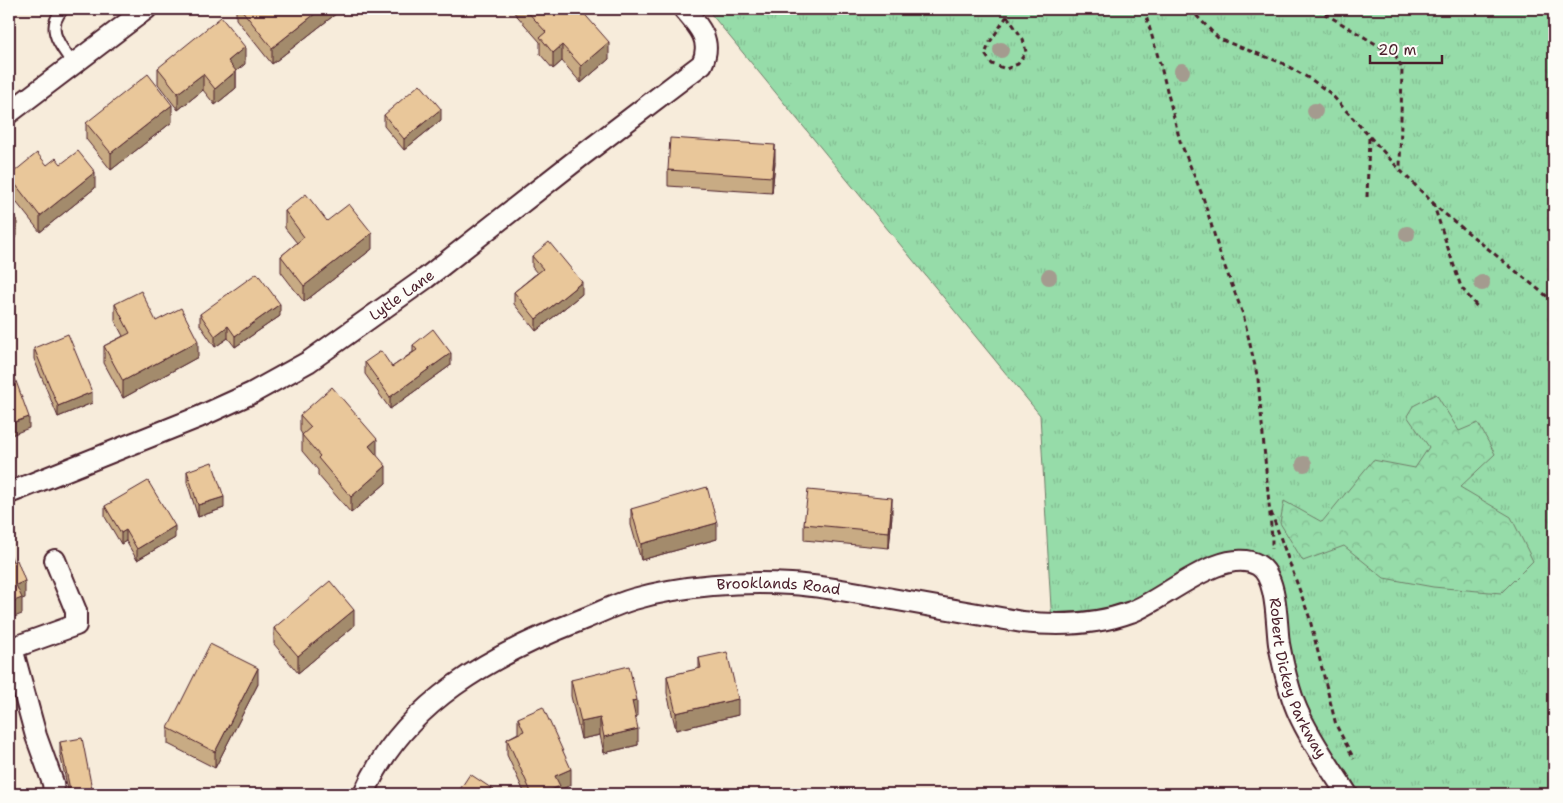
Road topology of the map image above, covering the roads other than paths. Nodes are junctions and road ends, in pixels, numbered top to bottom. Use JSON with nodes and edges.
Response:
{"nodes":[{"id":1,"x":63,"y":9,"type":"edge"},
{"id":2,"x":146,"y":9,"type":"edge"},
{"id":3,"x":684,"y":9,"type":"edge"},
{"id":4,"x":73,"y":64,"type":"junction"},
{"id":5,"x":9,"y":113,"type":"edge"},
{"id":6,"x":9,"y":493,"type":"edge"},
{"id":7,"x":55,"y":560,"type":"dead end"},
{"id":8,"x":1250,"y":562,"type":"joint"},
{"id":9,"x":10,"y":648,"type":"edge"},
{"id":10,"x":54,"y":794,"type":"edge"},
{"id":11,"x":364,"y":794,"type":"edge"},
{"id":12,"x":1347,"y":794,"type":"edge"}],
"edges":[{"from":1,"to":4,"type":"lane"},
{"from":2,"to":4,"type":"street"},
{"from":3,"to":6,"type":"street","name":"Lytle Lane"},
{"from":4,"to":5,"type":"street"},
{"from":7,"to":9,"type":"street"},
{"from":8,"to":11,"type":"street","name":"Brooklands Road"},
{"from":8,"to":12,"type":"street","name":"Robert Dickey Parkway"},
{"from":9,"to":10,"type":"street"}]}
